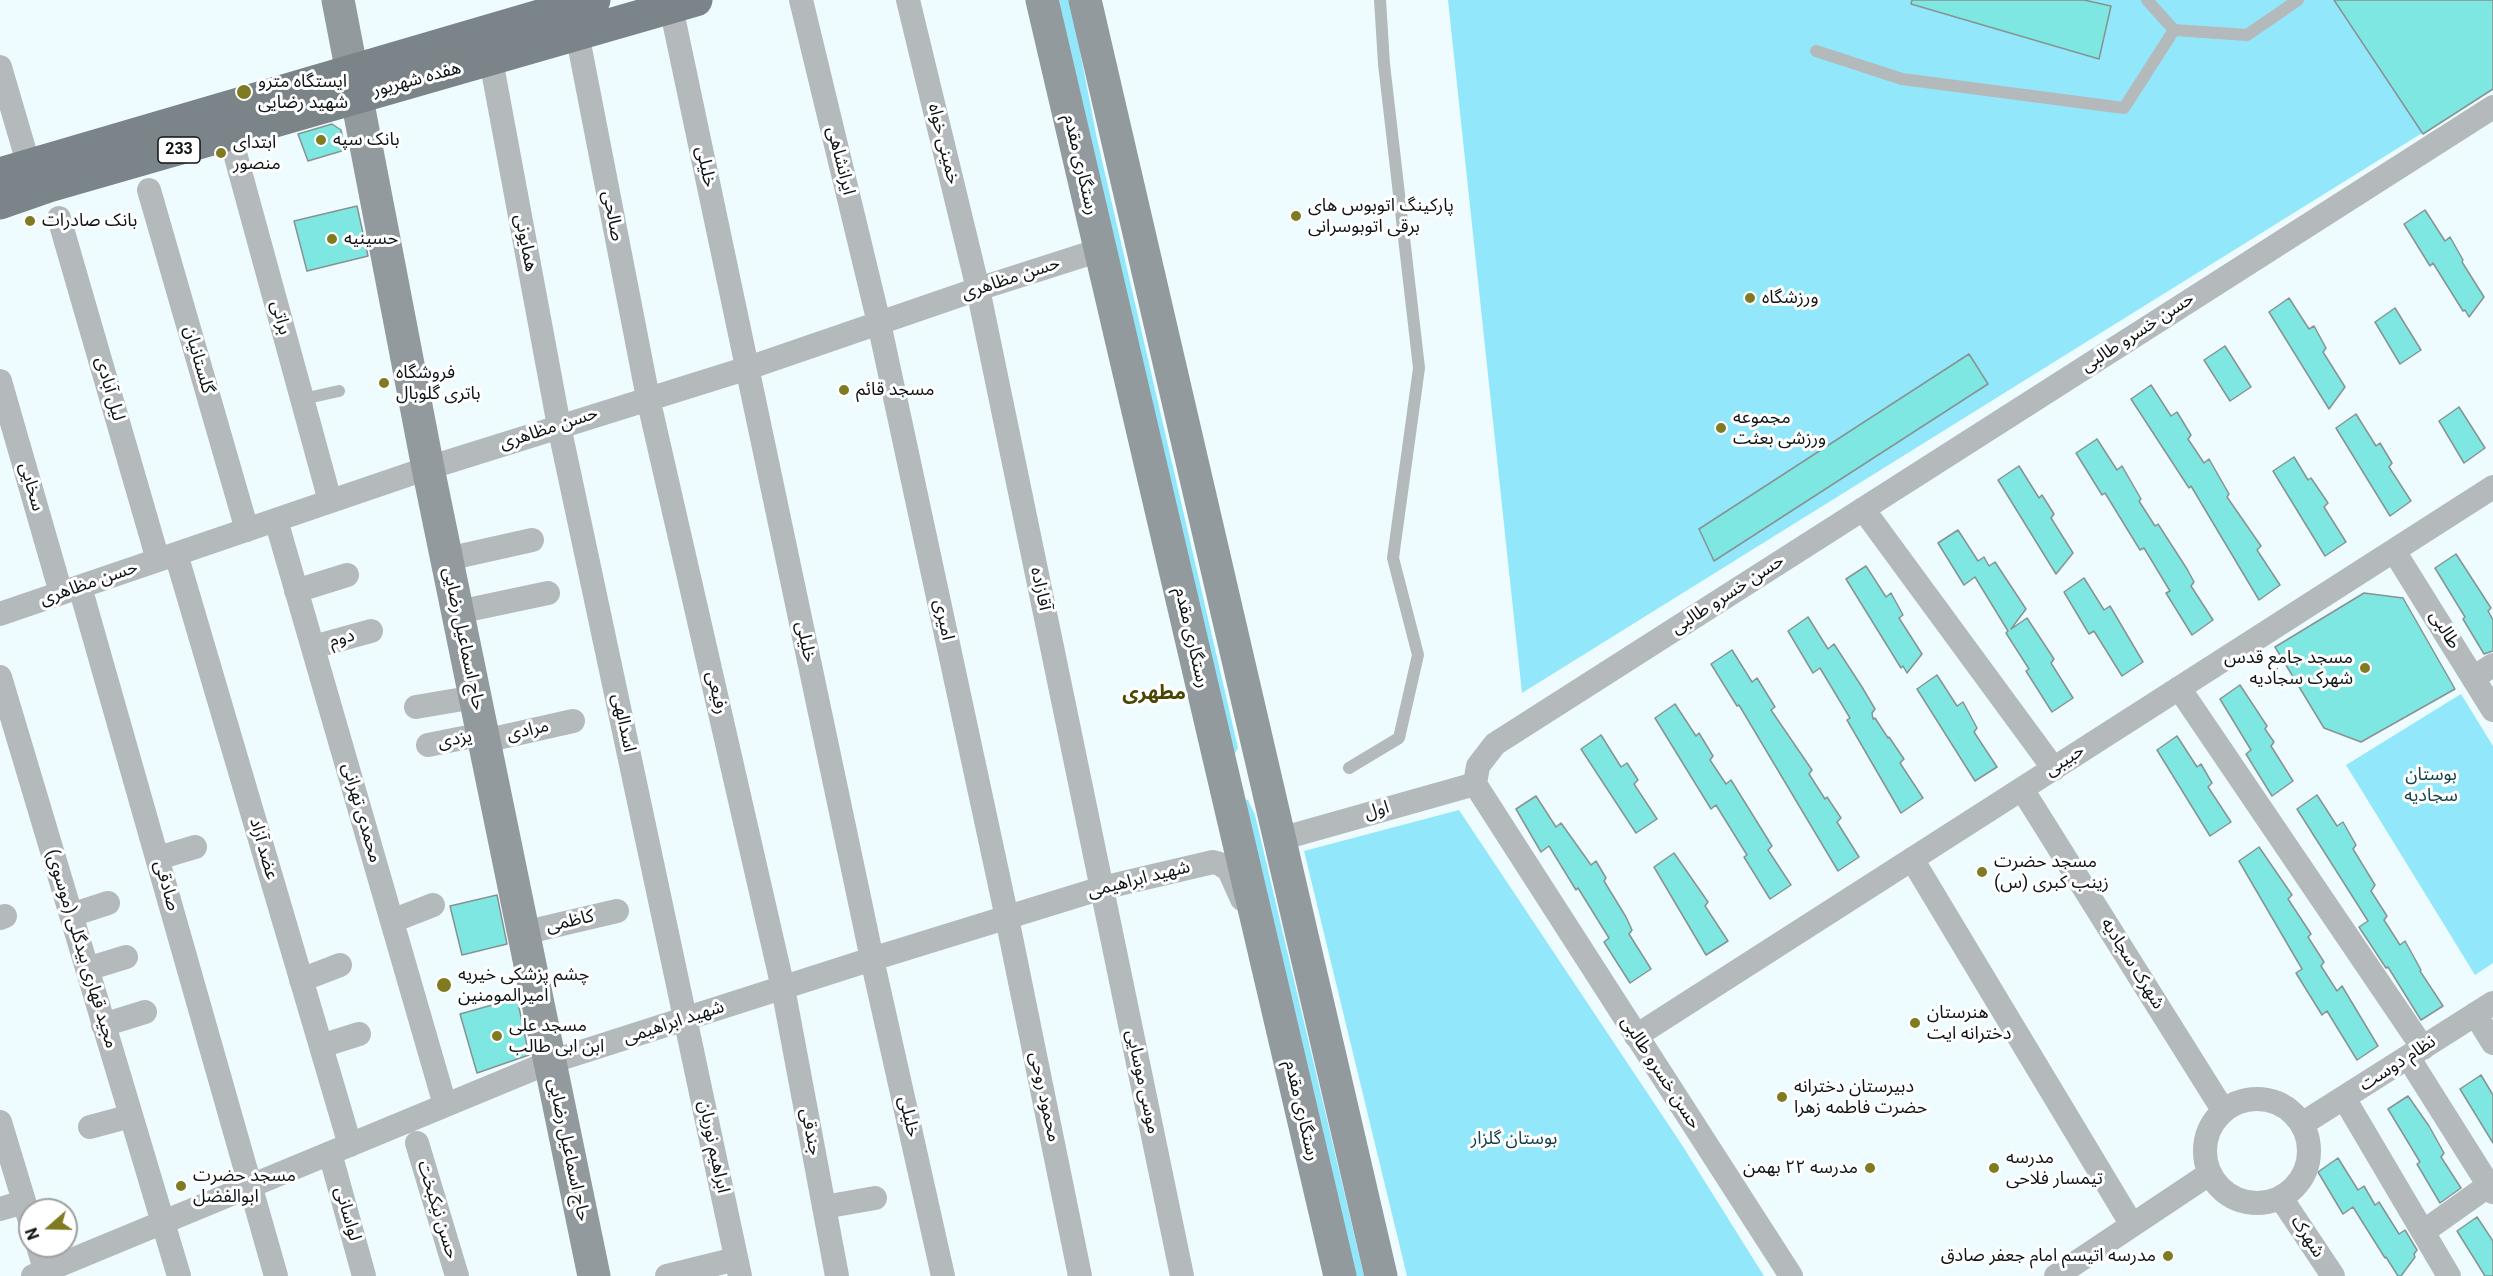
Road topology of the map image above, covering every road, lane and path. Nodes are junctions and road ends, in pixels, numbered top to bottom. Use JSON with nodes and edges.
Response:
{"nodes":[{"id":1,"x":338,"y":0,"type":"edge"},
{"id":2,"x":594,"y":0,"type":"edge"},
{"id":3,"x":801,"y":0,"type":"edge"},
{"id":4,"x":908,"y":0,"type":"edge"},
{"id":5,"x":1042,"y":0,"type":"edge"},
{"id":6,"x":1085,"y":0,"type":"edge"},
{"id":7,"x":1380,"y":0,"type":"edge"},
{"id":8,"x":2147,"y":0,"type":"edge"},
{"id":9,"x":2298,"y":0,"type":"edge"},
{"id":10,"x":684,"y":4,"type":"edge"},
{"id":11,"x":2174,"y":30,"type":"junction"},
{"id":12,"x":577,"y":33,"type":"junction"},
{"id":13,"x":1816,"y":51,"type":"dead end"},
{"id":14,"x":490,"y":60,"type":"junction"},
{"id":15,"x":0,"y":67,"type":"edge"},
{"id":16,"x":355,"y":84,"type":"junction"},
{"id":17,"x":2493,"y":107,"type":"edge"},
{"id":18,"x":230,"y":135,"type":"junction"},
{"id":19,"x":15,"y":170,"type":"edge"},
{"id":20,"x":149,"y":190,"type":"dead end"},
{"id":21,"x":0,"y":203,"type":"edge"},
{"id":22,"x":59,"y":218,"type":"dead end"},
{"id":23,"x":1100,"y":250,"type":"junction"},
{"id":24,"x":978,"y":289,"type":"junction"},
{"id":25,"x":879,"y":323,"type":"junction"},
{"id":26,"x":748,"y":368,"type":"junction"},
{"id":27,"x":0,"y":381,"type":"edge"},
{"id":28,"x":339,"y":391,"type":"dead end"},
{"id":29,"x":648,"y":398,"type":"junction"},
{"id":30,"x":303,"y":399,"type":"junction"},
{"id":31,"x":559,"y":426,"type":"junction"},
{"id":32,"x":428,"y":468,"type":"junction"},
{"id":33,"x":2493,"y":487,"type":"edge"},
{"id":34,"x":330,"y":501,"type":"junction"},
{"id":35,"x":1863,"y":509,"type":"junction"},
{"id":36,"x":276,"y":520,"type":"junction"},
{"id":37,"x":247,"y":530,"type":"junction"},
{"id":38,"x":532,"y":540,"type":"dead end"},
{"id":39,"x":2394,"y":550,"type":"junction"},
{"id":40,"x":167,"y":557,"type":"junction"},
{"id":41,"x":447,"y":559,"type":"junction"},
{"id":42,"x":347,"y":575,"type":"dead end"},
{"id":43,"x":71,"y":590,"type":"junction"},
{"id":44,"x":296,"y":591,"type":"junction"},
{"id":45,"x":548,"y":593,"type":"dead end"},
{"id":46,"x":458,"y":612,"type":"junction"},
{"id":47,"x":0,"y":614,"type":"edge"},
{"id":48,"x":372,"y":631,"type":"dead end"},
{"id":49,"x":313,"y":647,"type":"junction"},
{"id":50,"x":2483,"y":672,"type":"edge"},
{"id":51,"x":0,"y":677,"type":"edge"},
{"id":52,"x":2179,"y":688,"type":"junction"},
{"id":53,"x":475,"y":697,"type":"junction"},
{"id":54,"x":416,"y":706,"type":"dead end"},
{"id":55,"x":2493,"y":710,"type":"edge"},
{"id":56,"x":573,"y":721,"type":"dead end"},
{"id":57,"x":484,"y":738,"type":"junction"},
{"id":58,"x":428,"y":745,"type":"dead end"},
{"id":59,"x":1349,"y":768,"type":"dead end"},
{"id":60,"x":2054,"y":769,"type":"junction"},
{"id":61,"x":1266,"y":779,"type":"junction"},
{"id":62,"x":1475,"y":784,"type":"junction"},
{"id":63,"x":1226,"y":789,"type":"junction"},
{"id":64,"x":2022,"y":789,"type":"junction"},
{"id":65,"x":1280,"y":839,"type":"junction"},
{"id":66,"x":195,"y":847,"type":"dead end"},
{"id":67,"x":158,"y":858,"type":"junction"},
{"id":68,"x":1912,"y":859,"type":"junction"},
{"id":69,"x":1102,"y":888,"type":"junction"},
{"id":70,"x":108,"y":903,"type":"dead end"},
{"id":71,"x":433,"y":905,"type":"dead end"},
{"id":72,"x":618,"y":911,"type":"dead end"},
{"id":73,"x":71,"y":915,"type":"junction"},
{"id":74,"x":1007,"y":918,"type":"junction"},
{"id":75,"x":392,"y":921,"type":"junction"},
{"id":76,"x":524,"y":933,"type":"junction"},
{"id":77,"x":1260,"y":936,"type":"junction"},
{"id":78,"x":126,"y":957,"type":"dead end"},
{"id":79,"x":872,"y":959,"type":"junction"},
{"id":80,"x":340,"y":965,"type":"dead end"},
{"id":81,"x":87,"y":969,"type":"junction"},
{"id":82,"x":302,"y":980,"type":"junction"},
{"id":83,"x":783,"y":988,"type":"junction"},
{"id":84,"x":2484,"y":1009,"type":"edge"},
{"id":85,"x":145,"y":1012,"type":"dead end"},
{"id":86,"x":686,"y":1019,"type":"junction"},
{"id":87,"x":104,"y":1025,"type":"junction"},
{"id":88,"x":359,"y":1034,"type":"dead end"},
{"id":89,"x":1636,"y":1036,"type":"junction"},
{"id":90,"x":2493,"y":1042,"type":"edge"},
{"id":91,"x":321,"y":1046,"type":"junction"},
{"id":92,"x":2415,"y":1052,"type":"junction"},
{"id":93,"x":550,"y":1062,"type":"junction"},
{"id":94,"x":2344,"y":1098,"type":"junction"},
{"id":95,"x":445,"y":1105,"type":"junction"},
{"id":96,"x":2223,"y":1110,"type":"junction"},
{"id":97,"x":131,"y":1116,"type":"junction"},
{"id":98,"x":0,"y":1122,"type":"edge"},
{"id":99,"x":2302,"y":1124,"type":"junction"},
{"id":100,"x":90,"y":1127,"type":"dead end"},
{"id":101,"x":417,"y":1143,"type":"dead end"},
{"id":102,"x":340,"y":1149,"type":"junction"},
{"id":103,"x":2209,"y":1174,"type":"junction"},
{"id":104,"x":252,"y":1185,"type":"junction"},
{"id":105,"x":2491,"y":1189,"type":"edge"},
{"id":106,"x":23,"y":1198,"type":"edge"},
{"id":107,"x":875,"y":1198,"type":"dead end"},
{"id":108,"x":2282,"y":1198,"type":"junction"},
{"id":109,"x":824,"y":1207,"type":"junction"},
{"id":110,"x":0,"y":1209,"type":"edge"},
{"id":111,"x":18,"y":1210,"type":"edge"},
{"id":112,"x":163,"y":1222,"type":"junction"},
{"id":113,"x":2132,"y":1225,"type":"junction"},
{"id":114,"x":2423,"y":1232,"type":"junction"},
{"id":115,"x":40,"y":1258,"type":"edge"},
{"id":116,"x":738,"y":1267,"type":"edge"},
{"id":117,"x":42,"y":1274,"type":"edge"},
{"id":118,"x":179,"y":1276,"type":"edge"},
{"id":119,"x":276,"y":1276,"type":"edge"},
{"id":120,"x":364,"y":1276,"type":"edge"},
{"id":121,"x":457,"y":1276,"type":"edge"},
{"id":122,"x":594,"y":1276,"type":"edge"},
{"id":123,"x":667,"y":1276,"type":"edge"},
{"id":124,"x":837,"y":1276,"type":"edge"},
{"id":125,"x":943,"y":1276,"type":"edge"},
{"id":126,"x":1080,"y":1276,"type":"edge"},
{"id":127,"x":1182,"y":1276,"type":"edge"},
{"id":128,"x":1340,"y":1276,"type":"edge"},
{"id":129,"x":1381,"y":1276,"type":"edge"},
{"id":130,"x":1791,"y":1276,"type":"edge"},
{"id":131,"x":2056,"y":1276,"type":"edge"},
{"id":132,"x":2333,"y":1276,"type":"edge"},
{"id":133,"x":2449,"y":1276,"type":"edge"}],
"edges":[{"from":1,"to":16,"type":"main road","name":"حاج اسماعیل رضایی"},
{"from":2,"to":16,"type":"main road","name":"هفده شهریور","number":"233"},
{"from":3,"to":25,"type":"street","name":"ایرانشاهی"},
{"from":4,"to":24,"type":"street","name":"خمینی خواه"},
{"from":5,"to":23,"type":"main road","name":"رستگاری مقدم"},
{"from":6,"to":61,"type":"main road"},
{"from":7,"to":59,"type":"lane"},
{"from":8,"to":11,"type":"lane"},
{"from":9,"to":11,"type":"lane"},
{"from":10,"to":12,"type":"main road","name":"هفده شهریور","number":"233"},
{"from":10,"to":26,"type":"street","name":"خلیلی"},
{"from":11,"to":13,"type":"lane"},
{"from":12,"to":14,"type":"main road","name":"هفده شهریور","number":"233"},
{"from":12,"to":29,"type":"street","name":"صالحی"},
{"from":14,"to":16,"type":"main road","name":"هفده شهریور","number":"233"},
{"from":14,"to":31,"type":"street","name":"همایونی"},
{"from":15,"to":19,"type":"street"},
{"from":16,"to":18,"type":"main road","name":"هفده شهریور","number":"233"},
{"from":16,"to":19,"type":"main road","name":"هفده شهریور","number":"233"},
{"from":16,"to":32,"type":"main road","name":"حاج اسماعیل رضایی"},
{"from":17,"to":35,"type":"street","name":"حسن خسرو طالبی"},
{"from":18,"to":21,"type":"main road","name":"هفده شهریور","number":"233"},
{"from":18,"to":30,"type":"street","name":"براتی"},
{"from":20,"to":37,"type":"street","name":"گلستانیان"},
{"from":22,"to":40,"type":"street","name":"لیل آبادی"},
{"from":23,"to":24,"type":"street","name":"حسن مظاهری"},
{"from":23,"to":63,"type":"main road","name":"رستگاری مقدم"},
{"from":24,"to":25,"type":"street","name":"حسن مظاهری"},
{"from":24,"to":69,"type":"street","name":"آقازاده"},
{"from":25,"to":26,"type":"street","name":"حسن مظاهری"},
{"from":25,"to":74,"type":"street","name":"امیری"},
{"from":26,"to":29,"type":"street","name":"حسن مظاهری"},
{"from":26,"to":79,"type":"street","name":"خلیلی"},
{"from":27,"to":43,"type":"street","name":"سخایی"},
{"from":28,"to":30,"type":"lane"},
{"from":29,"to":31,"type":"street","name":"حسن مظاهری"},
{"from":29,"to":83,"type":"street","name":"رفیعی"},
{"from":30,"to":34,"type":"street","name":"براتی"},
{"from":31,"to":32,"type":"street","name":"حسن مظاهری"},
{"from":31,"to":86,"type":"street","name":"اسدالهی"},
{"from":32,"to":34,"type":"street","name":"حسن مظاهری"},
{"from":32,"to":41,"type":"main road","name":"حاج اسماعیل رضایی"},
{"from":33,"to":39,"type":"street","name":"حبیبی"},
{"from":34,"to":36,"type":"street","name":"حسن مظاهری"},
{"from":35,"to":60,"type":"street"},
{"from":35,"to":62,"type":"street","name":"حسن خسرو طالبی"},
{"from":36,"to":37,"type":"street","name":"حسن مظاهری"},
{"from":36,"to":44,"type":"street","name":"محمدی تهرانی"},
{"from":37,"to":40,"type":"street","name":"حسن مظاهری"},
{"from":38,"to":41,"type":"street"},
{"from":39,"to":50,"type":"street","name":"طالبی"},
{"from":39,"to":52,"type":"street","name":"حبیبی"},
{"from":40,"to":43,"type":"street","name":"حسن مظاهری"},
{"from":40,"to":82,"type":"street","name":"عضد آزاد"},
{"from":41,"to":46,"type":"main road","name":"حاج اسماعیل رضایی"},
{"from":42,"to":44,"type":"street"},
{"from":43,"to":47,"type":"street","name":"حسن مظاهری"},
{"from":43,"to":67,"type":"street","name":"صادقی"},
{"from":44,"to":49,"type":"street","name":"محمدی تهرانی"},
{"from":45,"to":46,"type":"street"},
{"from":46,"to":53,"type":"main road","name":"حاج اسماعیل رضایی"},
{"from":48,"to":49,"type":"street","name":"دوم"},
{"from":49,"to":75,"type":"street","name":"محمدی تهرانی"},
{"from":50,"to":55,"type":"street","name":"طالبی"},
{"from":51,"to":73,"type":"street","name":"مجید قهاری بیدگلی (موسوی)"},
{"from":52,"to":60,"type":"street","name":"حبیبی"},
{"from":52,"to":92,"type":"street"},
{"from":53,"to":54,"type":"street"},
{"from":53,"to":57,"type":"main road","name":"حاج اسماعیل رضایی"},
{"from":56,"to":57,"type":"street","name":"مرادی"},
{"from":57,"to":58,"type":"street","name":"یزدی"},
{"from":57,"to":76,"type":"main road","name":"حاج اسماعیل رضایی"},
{"from":60,"to":64,"type":"street","name":"حبیبی"},
{"from":61,"to":63,"type":"main road"},
{"from":61,"to":65,"type":"main road"},
{"from":62,"to":65,"type":"street","name":"اول"},
{"from":62,"to":89,"type":"street","name":"حسن خسرو طالبی"},
{"from":63,"to":77,"type":"main road","name":"رستگاری مقدم"},
{"from":64,"to":68,"type":"street","name":"حبیبی"},
{"from":64,"to":96,"type":"street","name":"شهرک سجادیه"},
{"from":65,"to":129,"type":"main road"},
{"from":66,"to":67,"type":"street"},
{"from":67,"to":104,"type":"street","name":"صادقی"},
{"from":68,"to":89,"type":"street","name":"حبیبی"},
{"from":68,"to":113,"type":"street"},
{"from":69,"to":74,"type":"street","name":"شهید ابراهیمی"},
{"from":69,"to":77,"type":"street","name":"شهید ابراهیمی"},
{"from":69,"to":127,"type":"street","name":"موسی موسایی"},
{"from":70,"to":73,"type":"street"},
{"from":71,"to":75,"type":"street"},
{"from":72,"to":76,"type":"street","name":"کاظمی"},
{"from":73,"to":81,"type":"street","name":"مجید قهاری بیدگلی (موسوی)"},
{"from":74,"to":79,"type":"street","name":"شهید ابراهیمی"},
{"from":74,"to":126,"type":"street","name":"محمود روحی"},
{"from":75,"to":95,"type":"street","name":"محمدی تهرانی"},
{"from":76,"to":93,"type":"main road","name":"حاج اسماعیل رضایی"},
{"from":77,"to":128,"type":"main road","name":"رستگاری مقدم"},
{"from":78,"to":81,"type":"street"},
{"from":79,"to":83,"type":"street","name":"شهید ابراهیمی"},
{"from":79,"to":125,"type":"street","name":"خلیلی"},
{"from":80,"to":82,"type":"street"},
{"from":81,"to":87,"type":"street","name":"مجید قهاری بیدگلی (موسوی)"},
{"from":82,"to":91,"type":"street","name":"عضد آزاد"},
{"from":83,"to":86,"type":"street","name":"شهید ابراهیمی"},
{"from":83,"to":109,"type":"street","name":"جندقی"},
{"from":84,"to":90,"type":"street"},
{"from":84,"to":92,"type":"street","name":"نظام دوست"},
{"from":85,"to":87,"type":"street"},
{"from":86,"to":93,"type":"street","name":"شهید ابراهیمی"},
{"from":86,"to":116,"type":"street","name":"ابراهیم نوریان"},
{"from":87,"to":97,"type":"street","name":"مجید قهاری بیدگلی (موسوی)"},
{"from":88,"to":91,"type":"street"},
{"from":89,"to":130,"type":"street","name":"حسن خسرو طالبی"},
{"from":91,"to":102,"type":"street","name":"عضد آزاد"},
{"from":92,"to":94,"type":"street","name":"نظام دوست"},
{"from":92,"to":105,"type":"street"},
{"from":93,"to":95,"type":"street","name":"شهید ابراهیمی"},
{"from":93,"to":122,"type":"main road","name":"حاج اسماعیل رضایی"},
{"from":94,"to":99,"type":"street","name":"نظام دوست"},
{"from":94,"to":114,"type":"street"},
{"from":95,"to":102,"type":"street","name":"شهید ابراهیمی"},
{"from":96,"to":99,"type":"street"},
{"from":96,"to":103,"type":"street"},
{"from":97,"to":100,"type":"street"},
{"from":97,"to":112,"type":"street","name":"مجید قهاری بیدگلی (موسوی)"},
{"from":98,"to":106,"type":"street"},
{"from":99,"to":108,"type":"street"},
{"from":101,"to":121,"type":"street","name":"حسن نیکبخت"},
{"from":102,"to":104,"type":"street","name":"شهید ابراهیمی"},
{"from":102,"to":120,"type":"street","name":"لواسانی"},
{"from":103,"to":108,"type":"street"},
{"from":103,"to":113,"type":"street"},
{"from":104,"to":112,"type":"street","name":"شهید ابراهیمی"},
{"from":104,"to":119,"type":"street","name":"صادقی"},
{"from":105,"to":114,"type":"street"},
{"from":107,"to":109,"type":"street"},
{"from":108,"to":132,"type":"street","name":"شهرک"},
{"from":109,"to":124,"type":"street","name":"جندقی"},
{"from":110,"to":111,"type":"street"},
{"from":112,"to":117,"type":"street","name":"شهید ابراهیمی"},
{"from":112,"to":118,"type":"street","name":"مجید قهاری بیدگلی (موسوی)"},
{"from":113,"to":131,"type":"street"},
{"from":114,"to":133,"type":"street"},
{"from":115,"to":117,"type":"street"},
{"from":116,"to":123,"type":"street"}]}
